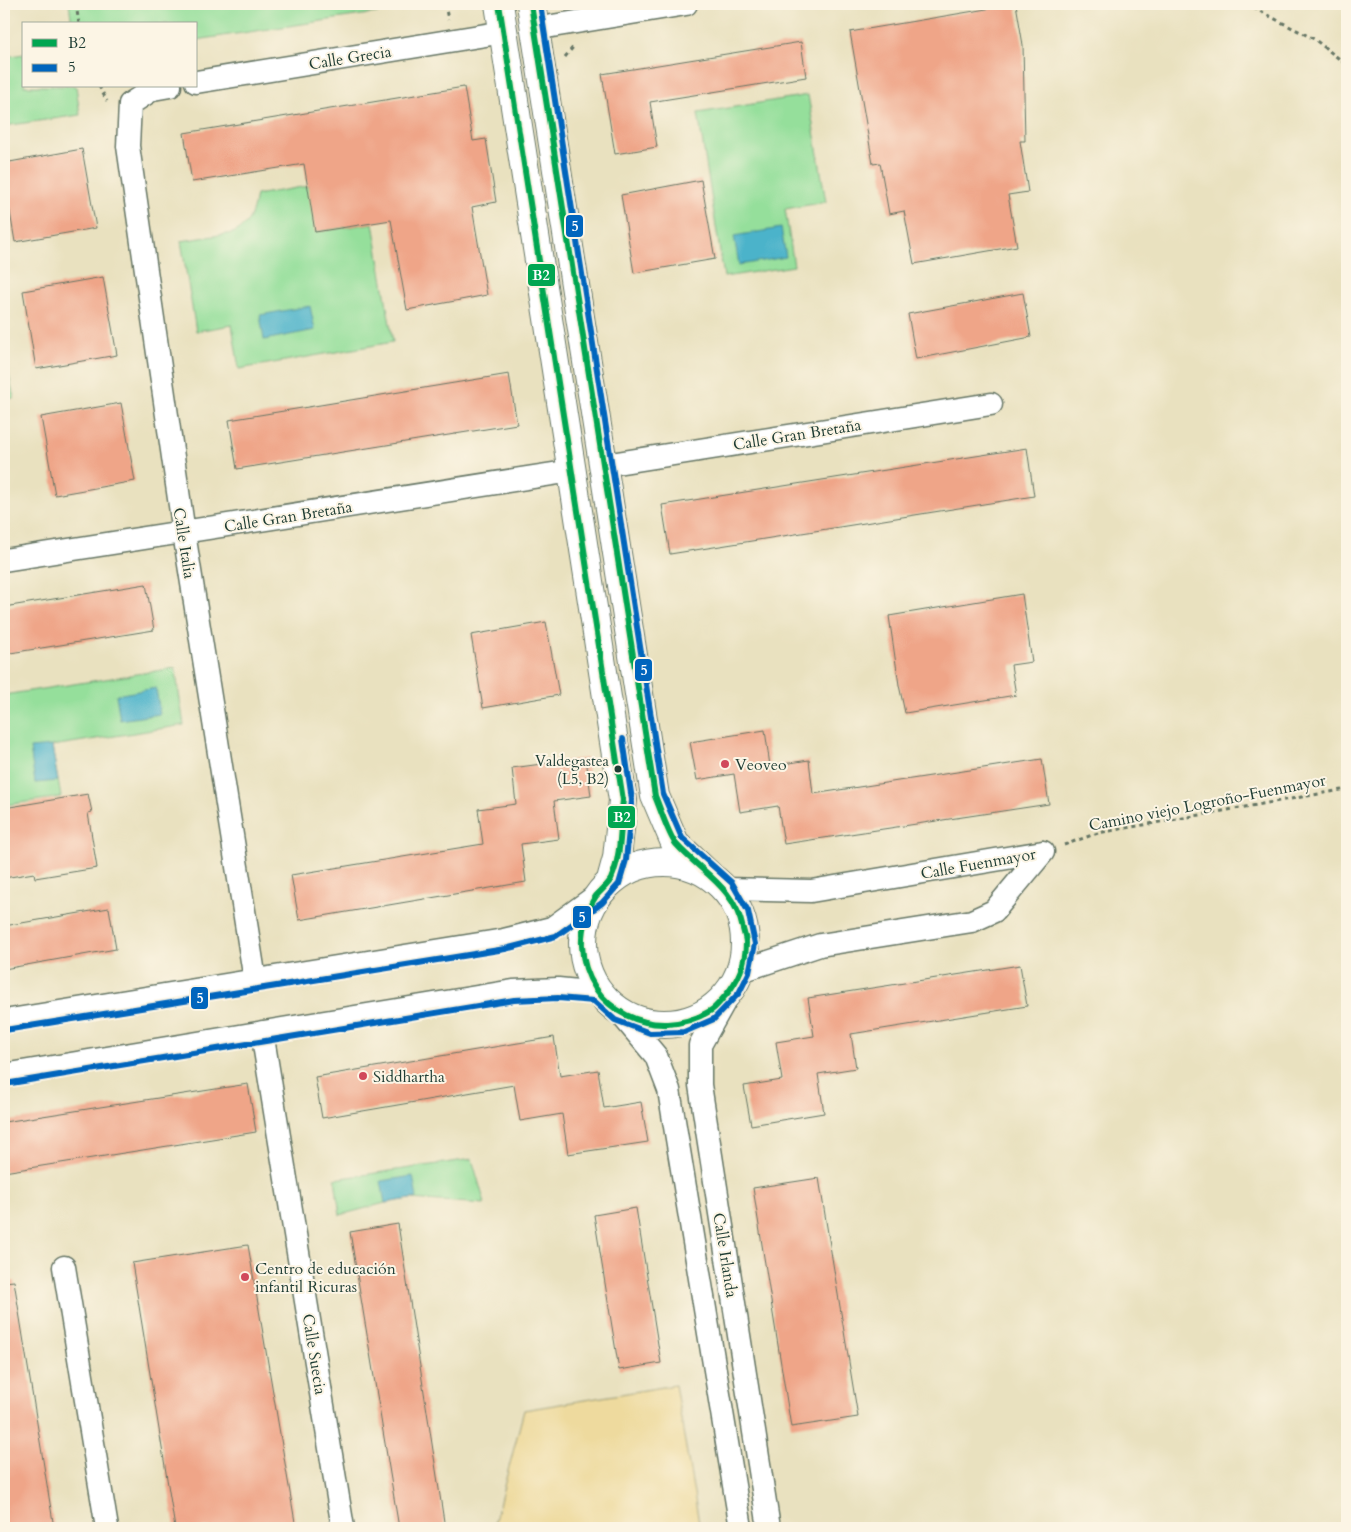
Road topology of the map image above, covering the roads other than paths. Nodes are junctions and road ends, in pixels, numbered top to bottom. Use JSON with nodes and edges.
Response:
{"nodes":[{"id":1,"x":499,"y":4,"type":"edge"},
{"id":2,"x":686,"y":4,"type":"edge"},
{"id":3,"x":532,"y":16,"type":"edge"},
{"id":4,"x":504,"y":32,"type":"junction"},
{"id":5,"x":198,"y":82,"type":"edge"},
{"id":6,"x":159,"y":88,"type":"edge"},
{"id":7,"x":991,"y":404,"type":"dead end"},
{"id":8,"x":604,"y":464,"type":"junction"},
{"id":9,"x":572,"y":471,"type":"junction"},
{"id":10,"x":184,"y":533,"type":"junction"},
{"id":11,"x":4,"y":560,"type":"edge"},
{"id":12,"x":718,"y":883,"type":"junction"},
{"id":13,"x":604,"y":888,"type":"junction"},
{"id":14,"x":255,"y":980,"type":"junction"},
{"id":15,"x":737,"y":980,"type":"junction"},
{"id":16,"x":598,"y":993,"type":"junction"},
{"id":17,"x":620,"y":1013,"type":"junction"},
{"id":18,"x":4,"y":1021,"type":"edge"},
{"id":19,"x":262,"y":1032,"type":"junction"},
{"id":20,"x":4,"y":1075,"type":"edge"},
{"id":21,"x":64,"y":1267,"type":"dead end"},
{"id":22,"x":107,"y":1528,"type":"edge"},
{"id":23,"x":343,"y":1528,"type":"edge"},
{"id":24,"x":741,"y":1528,"type":"edge"},
{"id":25,"x":769,"y":1528,"type":"edge"}],
"edges":[{"from":1,"to":4,"type":"main road"},
{"from":2,"to":3,"type":"street"},
{"from":3,"to":8,"type":"main road"},
{"from":4,"to":5,"type":"street","name":"Calle Grecia"},
{"from":4,"to":9,"type":"main road"},
{"from":6,"to":10,"type":"street","name":"Calle Italia"},
{"from":7,"to":8,"type":"street","name":"Calle Gran Bretaña"},
{"from":8,"to":12,"type":"main road"},
{"from":9,"to":10,"type":"street","name":"Calle Gran Bretaña"},
{"from":9,"to":13,"type":"main road"},
{"from":10,"to":11,"type":"street","name":"Calle Gran Bretaña"},
{"from":10,"to":14,"type":"street","name":"Calle Italia"},
{"from":12,"to":13,"type":"main road"},
{"from":12,"to":15,"type":"main road"},
{"from":12,"to":15,"type":"street","name":"Calle Fuenmayor"},
{"from":13,"to":14,"type":"street"},
{"from":13,"to":16,"type":"main road"},
{"from":14,"to":18,"type":"street"},
{"from":15,"to":17,"type":"main road"},
{"from":15,"to":25,"type":"street","name":"Calle Irlanda"},
{"from":16,"to":17,"type":"main road"},
{"from":16,"to":19,"type":"street"},
{"from":17,"to":24,"type":"street","name":"Calle Irlanda"},
{"from":19,"to":20,"type":"street"},
{"from":19,"to":23,"type":"street","name":"Calle Suecia"},
{"from":21,"to":22,"type":"street"}]}
